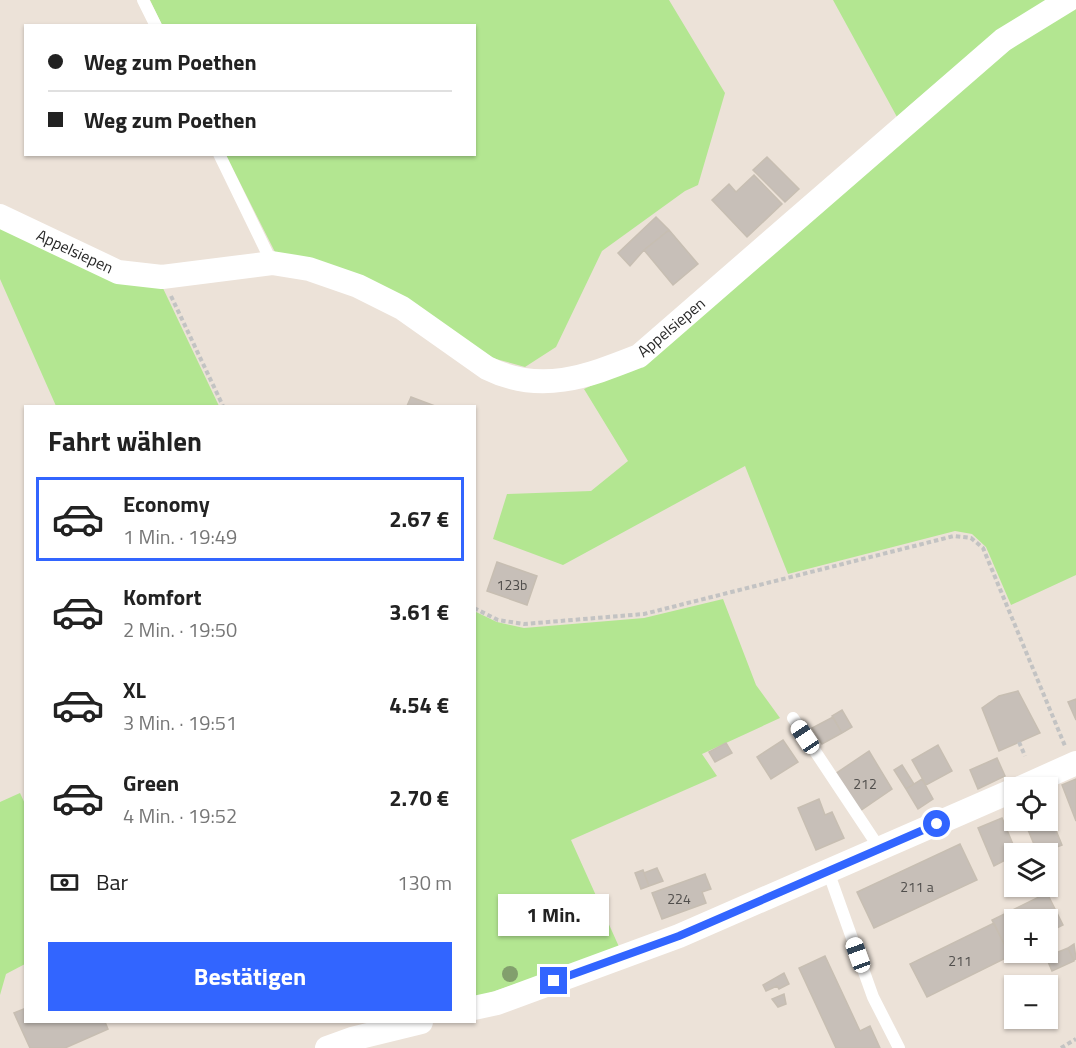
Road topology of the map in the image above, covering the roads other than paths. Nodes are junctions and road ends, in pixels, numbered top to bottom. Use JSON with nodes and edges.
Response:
{"nodes":[{"id":1,"x":143,"y":0,"type":"edge"},
{"id":2,"x":1068,"y":0,"type":"edge"},
{"id":3,"x":155,"y":24,"type":"edge"},
{"id":4,"x":220,"y":156,"type":"edge"},
{"id":5,"x":0,"y":216,"type":"edge"},
{"id":6,"x":272,"y":263,"type":"junction"},
{"id":7,"x":793,"y":718,"type":"dead end"},
{"id":8,"x":1074,"y":764,"type":"edge"},
{"id":9,"x":1045,"y":777,"type":"edge"},
{"id":10,"x":1004,"y":794,"type":"edge"},
{"id":11,"x":880,"y":849,"type":"junction"},
{"id":12,"x":828,"y":871,"type":"junction"},
{"id":13,"x":476,"y":1008,"type":"edge"},
{"id":14,"x":417,"y":1023,"type":"edge"},
{"id":15,"x":327,"y":1048,"type":"edge"},
{"id":16,"x":899,"y":1048,"type":"edge"}],
"edges":[{"from":1,"to":3,"type":"lane"},
{"from":2,"to":6,"type":"street","name":"Appelsiepen"},
{"from":4,"to":6,"type":"lane"},
{"from":5,"to":6,"type":"street","name":"Appelsiepen"},
{"from":7,"to":11,"type":"lane"},
{"from":8,"to":9,"type":"street"},
{"from":10,"to":11,"type":"street"},
{"from":11,"to":12,"type":"street"},
{"from":12,"to":13,"type":"street"},
{"from":12,"to":16,"type":"lane"},
{"from":14,"to":15,"type":"street"}]}
